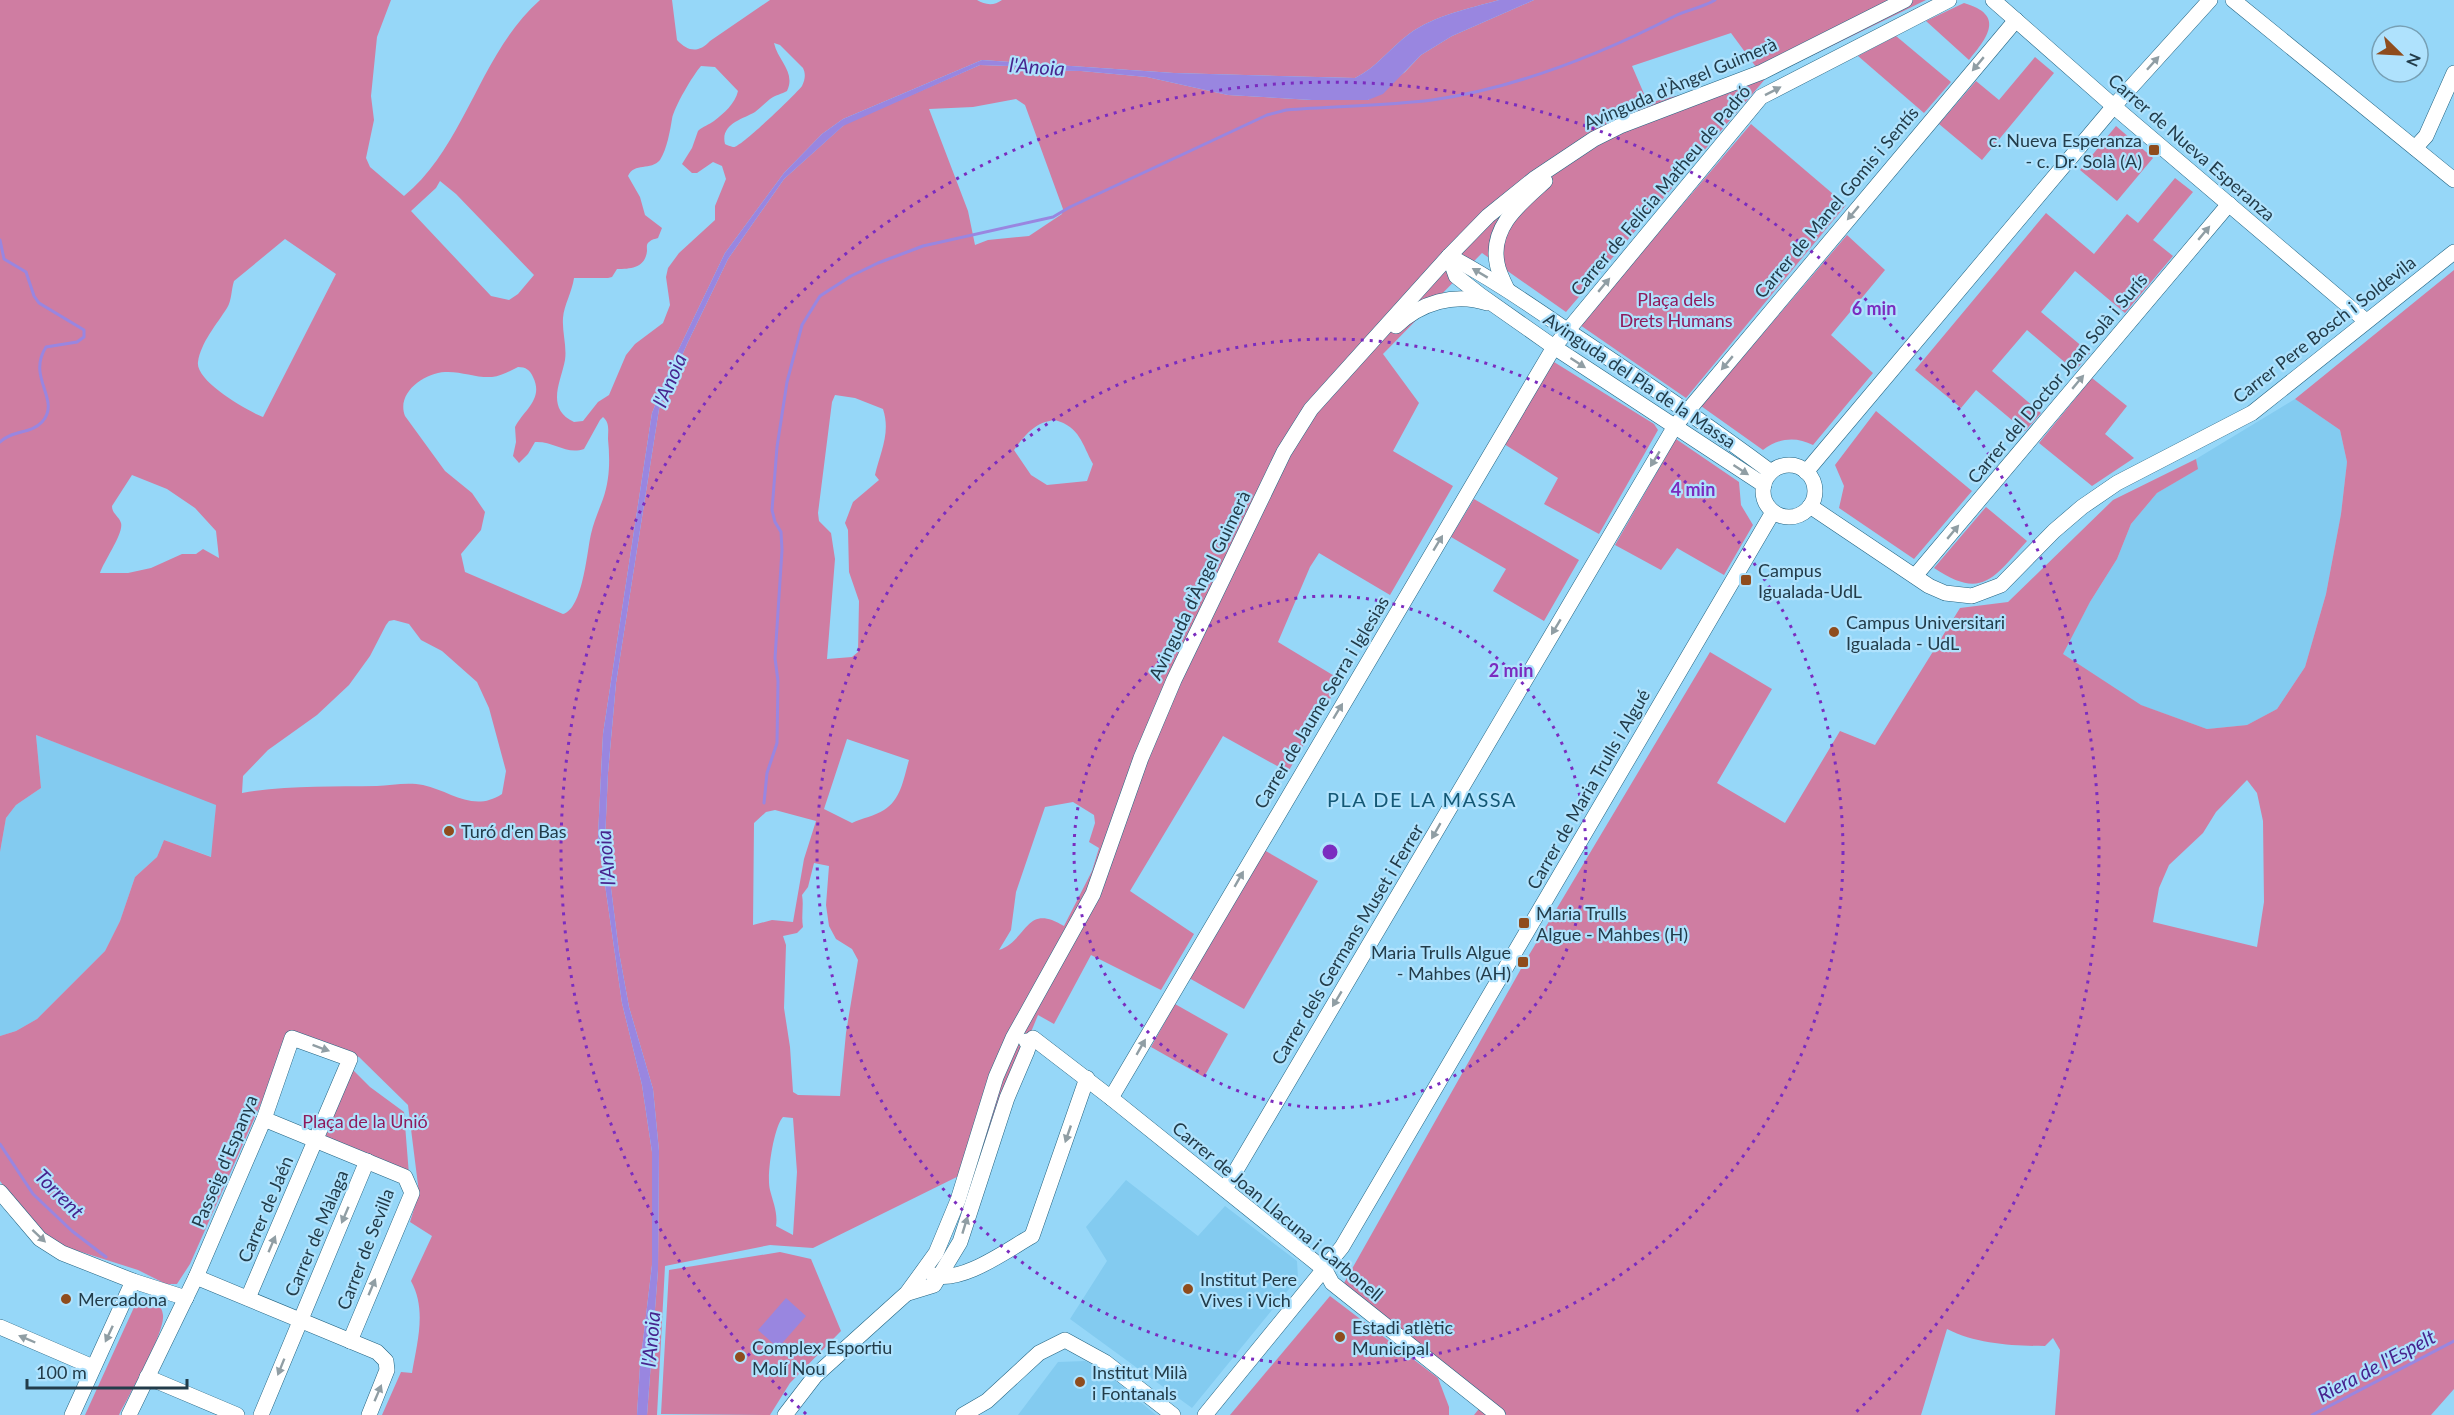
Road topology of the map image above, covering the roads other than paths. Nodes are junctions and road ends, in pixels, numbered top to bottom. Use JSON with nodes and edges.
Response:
{"nodes":[{"id":1,"x":1905,"y":0,"type":"edge"},
{"id":2,"x":1949,"y":0,"type":"edge"},
{"id":3,"x":1993,"y":0,"type":"edge"},
{"id":4,"x":2210,"y":0,"type":"edge"},
{"id":5,"x":2233,"y":0,"type":"edge"},
{"id":6,"x":2016,"y":20,"type":"junction"},
{"id":7,"x":2454,"y":73,"type":"edge"},
{"id":8,"x":2114,"y":106,"type":"junction"},
{"id":9,"x":1594,"y":139,"type":"junction"},
{"id":10,"x":2415,"y":148,"type":"junction"},
{"id":11,"x":2454,"y":180,"type":"edge"},
{"id":12,"x":2229,"y":204,"type":"junction"},
{"id":13,"x":2454,"y":252,"type":"edge"},
{"id":14,"x":1449,"y":256,"type":"junction"},
{"id":15,"x":1507,"y":289,"type":"junction"},
{"id":16,"x":1496,"y":306,"type":"junction"},
{"id":17,"x":2366,"y":321,"type":"junction"},
{"id":18,"x":1567,"y":330,"type":"junction"},
{"id":19,"x":1554,"y":347,"type":"junction"},
{"id":20,"x":1687,"y":410,"type":"junction"},
{"id":21,"x":1675,"y":426,"type":"junction"},
{"id":22,"x":1284,"y":452,"type":"junction"},
{"id":23,"x":1806,"y":472,"type":"junction"},
{"id":24,"x":1768,"y":478,"type":"junction"},
{"id":25,"x":1810,"y":506,"type":"junction"},
{"id":26,"x":1773,"y":512,"type":"junction"},
{"id":27,"x":1915,"y":576,"type":"junction"},
{"id":28,"x":292,"y":1038,"type":"joint"},
{"id":29,"x":1024,"y":1039,"type":"junction"},
{"id":30,"x":1087,"y":1078,"type":"junction"},
{"id":31,"x":1111,"y":1098,"type":"junction"},
{"id":32,"x":264,"y":1119,"type":"junction"},
{"id":33,"x":316,"y":1140,"type":"junction"},
{"id":34,"x":367,"y":1161,"type":"junction"},
{"id":35,"x":1225,"y":1189,"type":"junction"},
{"id":36,"x":0,"y":1192,"type":"edge"},
{"id":37,"x":1325,"y":1270,"type":"junction"},
{"id":38,"x":933,"y":1273,"type":"junction"},
{"id":39,"x":196,"y":1276,"type":"junction"},
{"id":40,"x":133,"y":1281,"type":"junction"},
{"id":41,"x":186,"y":1298,"type":"junction"},
{"id":42,"x":248,"y":1298,"type":"junction"},
{"id":43,"x":300,"y":1320,"type":"junction"},
{"id":44,"x":0,"y":1327,"type":"edge"},
{"id":45,"x":350,"y":1341,"type":"junction"},
{"id":46,"x":93,"y":1367,"type":"junction"},
{"id":47,"x":147,"y":1377,"type":"junction"},
{"id":48,"x":987,"y":1408,"type":"edge"},
{"id":49,"x":72,"y":1415,"type":"edge"},
{"id":50,"x":129,"y":1415,"type":"edge"},
{"id":51,"x":237,"y":1415,"type":"edge"},
{"id":52,"x":261,"y":1415,"type":"edge"},
{"id":53,"x":369,"y":1415,"type":"edge"},
{"id":54,"x":785,"y":1415,"type":"edge"},
{"id":55,"x":963,"y":1415,"type":"edge"},
{"id":56,"x":1173,"y":1415,"type":"edge"},
{"id":57,"x":1205,"y":1415,"type":"edge"},
{"id":58,"x":1498,"y":1415,"type":"edge"}],
"edges":[{"from":1,"to":9,"type":"street","name":"Avinguda d'Àngel Guimerà"},
{"from":18,"to":2,"type":"street","name":"Carrer de Felícia Matheu de Padró","one_way":true},
{"from":3,"to":6,"type":"street","name":"Carrer de Nueva Esperanza"},
{"from":8,"to":4,"type":"street","one_way":true},
{"from":5,"to":10,"type":"street"},
{"from":6,"to":8,"type":"street","name":"Carrer de Nueva Esperanza"},
{"from":6,"to":20,"type":"street","name":"Carrer de Manel Gomis i Sentís","one_way":true},
{"from":7,"to":10,"type":"street"},
{"from":8,"to":12,"type":"street","name":"Carrer de Nueva Esperanza"},
{"from":8,"to":23,"type":"street"},
{"from":9,"to":14,"type":"street","name":"Avinguda d'Àngel Guimerà"},
{"from":9,"to":15,"type":"street"},
{"from":10,"to":11,"type":"street"},
{"from":12,"to":17,"type":"street","name":"Carrer de Nueva Esperanza"},
{"from":27,"to":12,"type":"street","name":"Carrer del Doctor Joan Solà i Surís","one_way":true},
{"from":13,"to":17,"type":"street","name":"Carrer Pere Bosch i Soldevila"},
{"from":15,"to":14,"type":"street","name":"Avinguda del Pla de la Massa","one_way":true},
{"from":14,"to":16,"type":"street","name":"Avinguda del Pla de la Massa"},
{"from":14,"to":22,"type":"street","name":"Avinguda d'Àngel Guimerà"},
{"from":15,"to":18,"type":"street","name":"Avinguda del Pla de la Massa"},
{"from":16,"to":19,"type":"street","name":"Avinguda del Pla de la Massa"},
{"from":16,"to":22,"type":"street","name":"Avinguda del Pla de la Massa"},
{"from":17,"to":27,"type":"street","name":"Carrer Pere Bosch i Soldevila"},
{"from":18,"to":19,"type":"street","name":"Carrer de Jaume Serra i Iglesias"},
{"from":18,"to":20,"type":"street","name":"Avinguda del Pla de la Massa"},
{"from":19,"to":21,"type":"street","name":"Avinguda del Pla de la Massa","one_way":true},
{"from":31,"to":19,"type":"street","name":"Carrer de Jaume Serra i Iglesias","one_way":true},
{"from":20,"to":21,"type":"street","name":"Carrer dels Germans Muset i Ferrer"},
{"from":20,"to":24,"type":"street","name":"Avinguda del Pla de la Massa"},
{"from":21,"to":24,"type":"street","name":"Avinguda del Pla de la Massa","one_way":true},
{"from":21,"to":35,"type":"street","name":"Carrer dels Germans Muset i Ferrer","one_way":true},
{"from":22,"to":29,"type":"street","name":"Avinguda d'Àngel Guimerà"},
{"from":23,"to":24,"type":"street"},
{"from":23,"to":25,"type":"street"},
{"from":24,"to":26,"type":"street"},
{"from":25,"to":26,"type":"street"},
{"from":25,"to":27,"type":"street"},
{"from":26,"to":37,"type":"street","name":"Carrer de Maria Trulls i Algué"},
{"from":28,"to":32,"type":"street","name":"Passeig d'Espanya"},
{"from":28,"to":33,"type":"street","name":"Carrer de Jaén","one_way":true},
{"from":29,"to":30,"type":"street","name":"Carrer de Joan Llacuna i Carbonell"},
{"from":29,"to":38,"type":"street","name":"Avinguda d'Àngel Guimerà"},
{"from":30,"to":31,"type":"street","name":"Carrer de Joan Llacuna i Carbonell"},
{"from":30,"to":38,"type":"street","one_way":true},
{"from":31,"to":35,"type":"street","name":"Carrer de Joan Llacuna i Carbonell"},
{"from":32,"to":33,"type":"street","name":"Carrer de Sevilla"},
{"from":32,"to":39,"type":"street","name":"Passeig d'Espanya"},
{"from":33,"to":34,"type":"street","name":"Carrer de Sevilla"},
{"from":42,"to":33,"type":"street","name":"Carrer de Jaén","one_way":true},
{"from":34,"to":43,"type":"street","name":"Carrer de Màlaga","one_way":true},
{"from":45,"to":34,"type":"street","name":"Carrer de Sevilla","one_way":true},
{"from":35,"to":37,"type":"street","name":"Carrer de Joan Llacuna i Carbonell"},
{"from":36,"to":40,"type":"street","one_way":true},
{"from":37,"to":57,"type":"street","name":"Carrer de Maria Trulls i Algué"},
{"from":37,"to":58,"type":"street","name":"Carrer de Joan Llacuna i Carbonell"},
{"from":38,"to":54,"type":"street","name":"Avinguda d'Àngel Guimerà"},
{"from":39,"to":41,"type":"street","name":"Passeig d'Espanya"},
{"from":39,"to":42,"type":"street"},
{"from":40,"to":41,"type":"street"},
{"from":40,"to":46,"type":"street","one_way":true},
{"from":41,"to":47,"type":"street","name":"Passeig d'Espanya"},
{"from":42,"to":43,"type":"street"},
{"from":43,"to":45,"type":"street"},
{"from":43,"to":52,"type":"street","name":"Carrer de Màlaga","one_way":true},
{"from":46,"to":44,"type":"street","one_way":true},
{"from":53,"to":45,"type":"street","one_way":true},
{"from":46,"to":49,"type":"street"},
{"from":47,"to":50,"type":"street","name":"Passeig d'Espanya"},
{"from":47,"to":51,"type":"street"},
{"from":48,"to":55,"type":"street"},
{"from":48,"to":56,"type":"street"}]}
